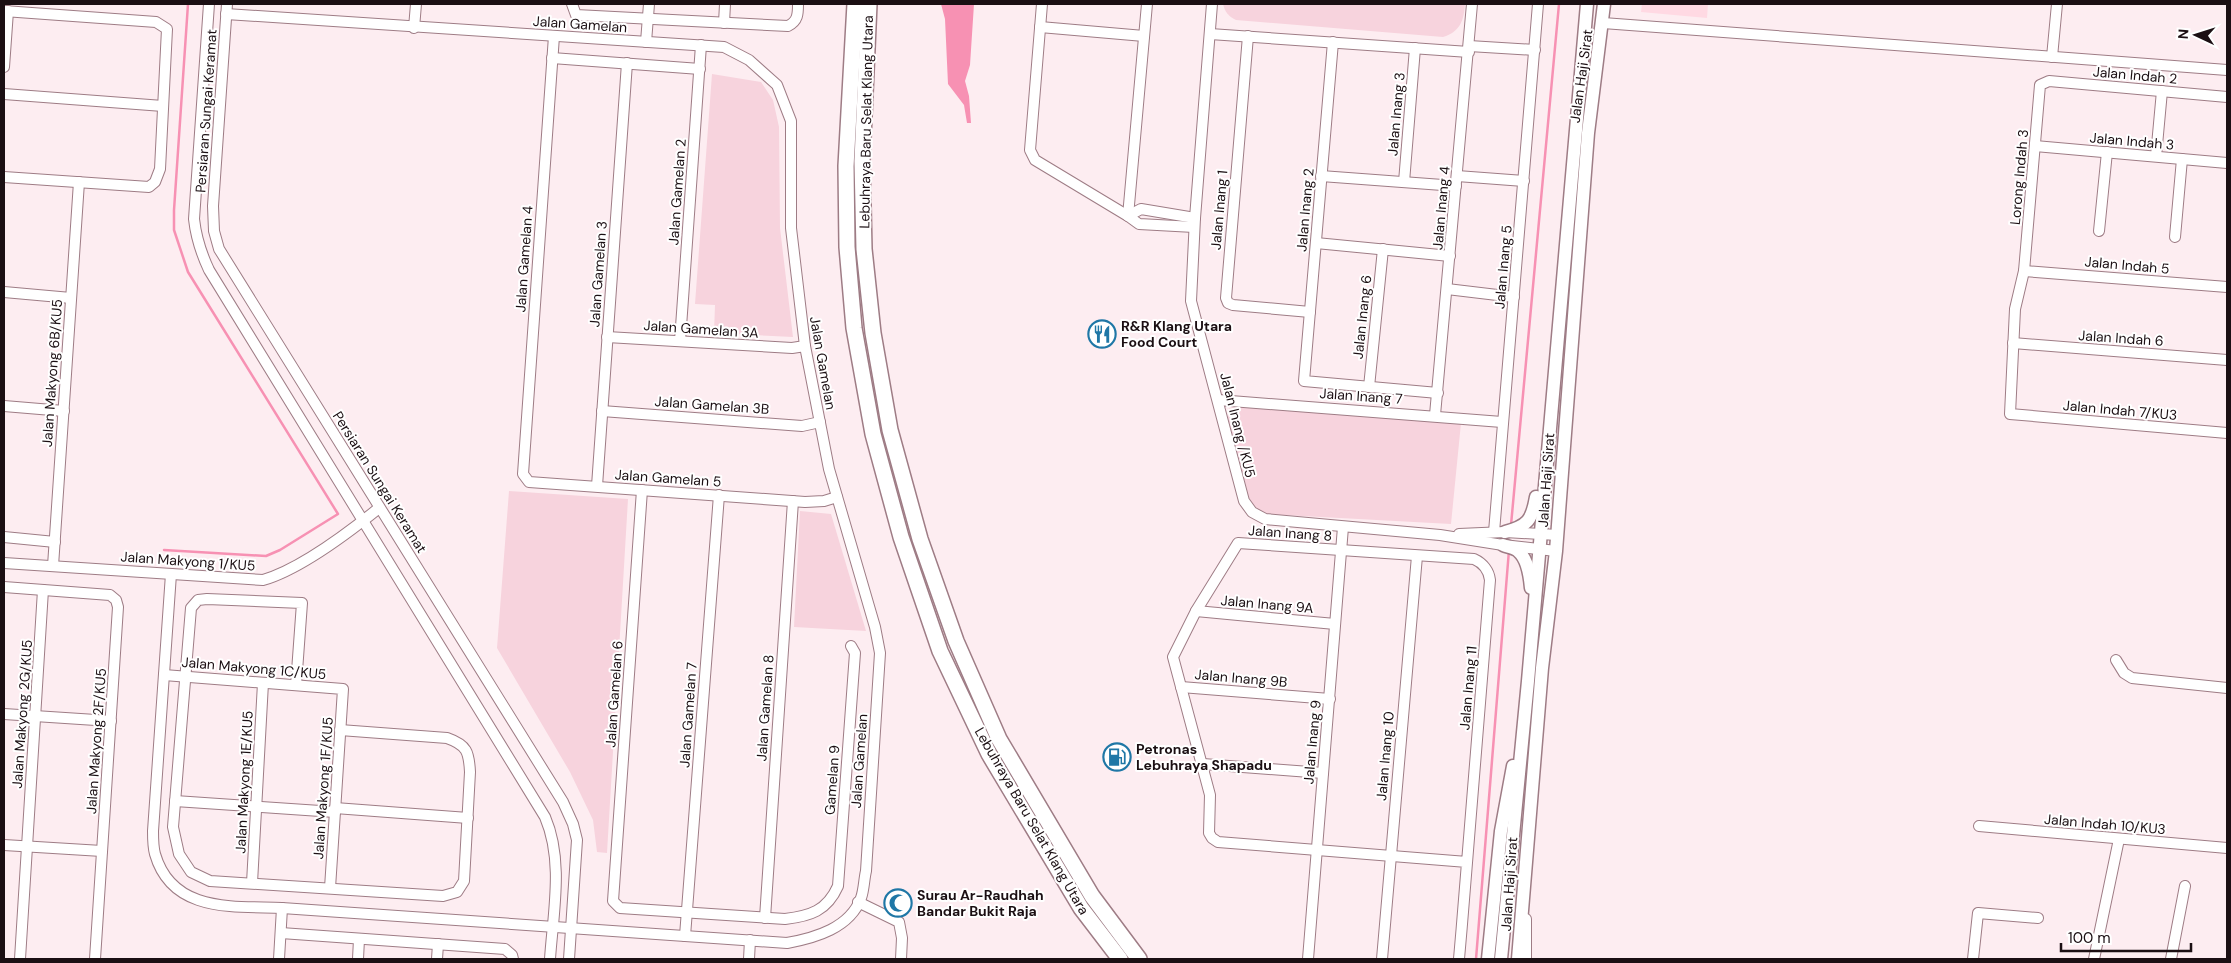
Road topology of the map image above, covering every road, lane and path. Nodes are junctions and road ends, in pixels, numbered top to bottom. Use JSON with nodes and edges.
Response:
{"nodes":[{"id":1,"x":210,"y":4,"type":"edge"},
{"id":2,"x":416,"y":4,"type":"edge"},
{"id":3,"x":649,"y":4,"type":"edge"},
{"id":4,"x":725,"y":4,"type":"edge"},
{"id":5,"x":798,"y":4,"type":"edge"},
{"id":6,"x":855,"y":4,"type":"edge"},
{"id":7,"x":869,"y":4,"type":"edge"},
{"id":8,"x":1042,"y":4,"type":"edge"},
{"id":9,"x":1146,"y":4,"type":"edge"},
{"id":10,"x":1212,"y":4,"type":"edge"},
{"id":11,"x":1472,"y":4,"type":"edge"},
{"id":12,"x":1538,"y":4,"type":"edge"},
{"id":13,"x":1582,"y":4,"type":"edge"},
{"id":14,"x":1587,"y":4,"type":"edge"},
{"id":15,"x":1604,"y":4,"type":"edge"},
{"id":16,"x":2057,"y":4,"type":"edge"},
{"id":17,"x":573,"y":6,"type":"edge"},
{"id":18,"x":226,"y":9,"type":"edge"},
{"id":19,"x":6,"y":11,"type":"edge"},
{"id":20,"x":648,"y":19,"type":"junction"},
{"id":21,"x":724,"y":23,"type":"junction"},
{"id":22,"x":1603,"y":23,"type":"junction"},
{"id":23,"x":1040,"y":27,"type":"junction"},
{"id":24,"x":414,"y":28,"type":"junction"},
{"id":25,"x":1210,"y":34,"type":"junction"},
{"id":26,"x":554,"y":36,"type":"junction"},
{"id":27,"x":1144,"y":36,"type":"junction"},
{"id":28,"x":1248,"y":36,"type":"junction"},
{"id":29,"x":646,"y":42,"type":"junction"},
{"id":30,"x":1333,"y":42,"type":"junction"},
{"id":31,"x":702,"y":46,"type":"junction"},
{"id":32,"x":1415,"y":48,"type":"junction"},
{"id":33,"x":1469,"y":49,"type":"junction"},
{"id":34,"x":1534,"y":50,"type":"junction"},
{"id":35,"x":2052,"y":56,"type":"junction"},
{"id":36,"x":552,"y":58,"type":"junction"},
{"id":37,"x":1582,"y":60,"type":"junction"},
{"id":38,"x":627,"y":63,"type":"junction"},
{"id":39,"x":4,"y":67,"type":"edge"},
{"id":40,"x":700,"y":69,"type":"junction"},
{"id":41,"x":2227,"y":70,"type":"edge"},
{"id":42,"x":2040,"y":85,"type":"joint"},
{"id":43,"x":2162,"y":91,"type":"junction"},
{"id":44,"x":4,"y":94,"type":"edge"},
{"id":45,"x":2227,"y":97,"type":"edge"},
{"id":46,"x":163,"y":106,"type":"junction"},
{"id":47,"x":2035,"y":146,"type":"junction"},
{"id":48,"x":2107,"y":152,"type":"junction"},
{"id":49,"x":2156,"y":156,"type":"junction"},
{"id":50,"x":2182,"y":159,"type":"junction"},
{"id":51,"x":2227,"y":163,"type":"edge"},
{"id":52,"x":4,"y":176,"type":"edge"},
{"id":53,"x":1321,"y":176,"type":"junction"},
{"id":54,"x":1457,"y":181,"type":"junction"},
{"id":55,"x":1524,"y":181,"type":"junction"},
{"id":56,"x":79,"y":182,"type":"junction"},
{"id":57,"x":1404,"y":182,"type":"junction"},
{"id":58,"x":1128,"y":216,"type":"junction"},
{"id":59,"x":1195,"y":222,"type":"junction"},
{"id":60,"x":2099,"y":231,"type":"dead end"},
{"id":61,"x":2175,"y":237,"type":"dead end"},
{"id":62,"x":1316,"y":243,"type":"junction"},
{"id":63,"x":1383,"y":250,"type":"junction"},
{"id":64,"x":1450,"y":256,"type":"junction"},
{"id":65,"x":2024,"y":271,"type":"junction"},
{"id":66,"x":2227,"y":288,"type":"edge"},
{"id":67,"x":1447,"y":290,"type":"junction"},
{"id":68,"x":4,"y":292,"type":"edge"},
{"id":69,"x":1514,"y":297,"type":"junction"},
{"id":70,"x":71,"y":298,"type":"junction"},
{"id":71,"x":1310,"y":312,"type":"junction"},
{"id":72,"x":608,"y":337,"type":"junction"},
{"id":73,"x":680,"y":341,"type":"junction"},
{"id":74,"x":2014,"y":343,"type":"junction"},
{"id":75,"x":805,"y":346,"type":"junction"},
{"id":76,"x":2227,"y":360,"type":"edge"},
{"id":77,"x":1369,"y":387,"type":"junction"},
{"id":78,"x":1438,"y":393,"type":"junction"},
{"id":79,"x":1218,"y":400,"type":"junction"},
{"id":80,"x":1552,"y":403,"type":"junction"},
{"id":81,"x":4,"y":406,"type":"edge"},
{"id":82,"x":64,"y":411,"type":"junction"},
{"id":83,"x":602,"y":411,"type":"junction"},
{"id":84,"x":2010,"y":414,"type":"joint"},
{"id":85,"x":1435,"y":415,"type":"junction"},
{"id":86,"x":820,"y":422,"type":"junction"},
{"id":87,"x":1502,"y":422,"type":"junction"},
{"id":88,"x":2227,"y":433,"type":"edge"},
{"id":89,"x":529,"y":482,"type":"joint"},
{"id":90,"x":596,"y":486,"type":"junction"},
{"id":91,"x":642,"y":490,"type":"junction"},
{"id":92,"x":719,"y":495,"type":"junction"},
{"id":93,"x":837,"y":497,"type":"junction"},
{"id":94,"x":793,"y":501,"type":"junction"},
{"id":95,"x":380,"y":508,"type":"junction"},
{"id":96,"x":362,"y":522,"type":"junction"},
{"id":97,"x":1343,"y":527,"type":"junction"},
{"id":98,"x":1519,"y":531,"type":"junction"},
{"id":99,"x":1540,"y":534,"type":"junction"},
{"id":100,"x":1440,"y":535,"type":"junction"},
{"id":101,"x":1557,"y":535,"type":"junction"},
{"id":102,"x":4,"y":537,"type":"edge"},
{"id":103,"x":1500,"y":537,"type":"junction"},
{"id":104,"x":55,"y":542,"type":"junction"},
{"id":105,"x":1518,"y":549,"type":"junction"},
{"id":106,"x":1539,"y":549,"type":"junction"},
{"id":107,"x":1341,"y":550,"type":"junction"},
{"id":108,"x":1556,"y":551,"type":"junction"},
{"id":109,"x":1417,"y":556,"type":"junction"},
{"id":110,"x":4,"y":563,"type":"edge"},
{"id":111,"x":53,"y":566,"type":"junction"},
{"id":112,"x":171,"y":574,"type":"junction"},
{"id":113,"x":4,"y":587,"type":"edge"},
{"id":114,"x":43,"y":590,"type":"junction"},
{"id":115,"x":1196,"y":611,"type":"junction"},
{"id":116,"x":1533,"y":613,"type":"junction"},
{"id":117,"x":1336,"y":624,"type":"junction"},
{"id":118,"x":851,"y":646,"type":"dead end"},
{"id":119,"x":2116,"y":660,"type":"dead end"},
{"id":120,"x":164,"y":675,"type":"junction"},
{"id":121,"x":185,"y":676,"type":"junction"},
{"id":122,"x":1528,"y":681,"type":"junction"},
{"id":123,"x":263,"y":683,"type":"junction"},
{"id":124,"x":296,"y":685,"type":"junction"},
{"id":125,"x":1181,"y":687,"type":"junction"},
{"id":126,"x":2227,"y":688,"type":"edge"},
{"id":127,"x":343,"y":689,"type":"joint"},
{"id":128,"x":1330,"y":699,"type":"junction"},
{"id":129,"x":4,"y":714,"type":"edge"},
{"id":130,"x":36,"y":716,"type":"junction"},
{"id":131,"x":111,"y":721,"type":"junction"},
{"id":132,"x":340,"y":730,"type":"junction"},
{"id":133,"x":1203,"y":764,"type":"junction"},
{"id":134,"x":1323,"y":774,"type":"junction"},
{"id":135,"x":176,"y":801,"type":"junction"},
{"id":136,"x":256,"y":806,"type":"junction"},
{"id":137,"x":335,"y":810,"type":"junction"},
{"id":138,"x":468,"y":818,"type":"junction"},
{"id":139,"x":1979,"y":826,"type":"dead end"},
{"id":140,"x":2119,"y":839,"type":"junction"},
{"id":141,"x":4,"y":845,"type":"edge"},
{"id":142,"x":27,"y":847,"type":"junction"},
{"id":143,"x":2227,"y":848,"type":"edge"},
{"id":144,"x":102,"y":851,"type":"junction"},
{"id":145,"x":1317,"y":851,"type":"junction"},
{"id":146,"x":1391,"y":857,"type":"junction"},
{"id":147,"x":1467,"y":862,"type":"junction"},
{"id":148,"x":1525,"y":873,"type":"junction"},
{"id":149,"x":252,"y":883,"type":"junction"},
{"id":150,"x":2185,"y":886,"type":"dead end"},
{"id":151,"x":330,"y":888,"type":"junction"},
{"id":152,"x":858,"y":902,"type":"junction"},
{"id":153,"x":282,"y":908,"type":"junction"},
{"id":154,"x":687,"y":913,"type":"junction"},
{"id":155,"x":765,"y":918,"type":"junction"},
{"id":156,"x":2038,"y":918,"type":"dead end"},
{"id":157,"x":552,"y":926,"type":"junction"},
{"id":158,"x":571,"y":928,"type":"junction"},
{"id":159,"x":280,"y":933,"type":"junction"},
{"id":160,"x":685,"y":936,"type":"junction"},
{"id":161,"x":359,"y":939,"type":"junction"},
{"id":162,"x":750,"y":940,"type":"junction"},
{"id":163,"x":438,"y":944,"type":"junction"},
{"id":164,"x":20,"y":959,"type":"edge"},
{"id":165,"x":96,"y":959,"type":"edge"},
{"id":166,"x":279,"y":959,"type":"edge"},
{"id":167,"x":358,"y":959,"type":"edge"},
{"id":168,"x":437,"y":959,"type":"edge"},
{"id":169,"x":513,"y":959,"type":"edge"},
{"id":170,"x":550,"y":959,"type":"edge"},
{"id":171,"x":569,"y":959,"type":"edge"},
{"id":172,"x":749,"y":959,"type":"edge"},
{"id":173,"x":901,"y":959,"type":"edge"},
{"id":174,"x":1120,"y":959,"type":"edge"},
{"id":175,"x":1138,"y":959,"type":"edge"},
{"id":176,"x":1308,"y":959,"type":"edge"},
{"id":177,"x":1382,"y":959,"type":"edge"},
{"id":178,"x":1459,"y":959,"type":"edge"},
{"id":179,"x":1488,"y":959,"type":"edge"},
{"id":180,"x":1501,"y":959,"type":"edge"},
{"id":181,"x":1518,"y":959,"type":"edge"},
{"id":182,"x":1526,"y":959,"type":"edge"},
{"id":183,"x":1973,"y":959,"type":"edge"},
{"id":184,"x":2094,"y":959,"type":"edge"},
{"id":185,"x":2171,"y":959,"type":"edge"}],
"edges":[{"from":1,"to":96,"type":"street","name":"Persiaran Sungai Keramat"},
{"from":2,"to":24,"type":"street"},
{"from":3,"to":20,"type":"street"},
{"from":4,"to":21,"type":"street"},
{"from":5,"to":21,"type":"street"},
{"from":6,"to":174,"type":"highway","name":"Lebuhraya Baru Selat Klang Utara"},
{"from":7,"to":175,"type":"highway","name":"Lebuhraya Baru Selat Klang Utara"},
{"from":8,"to":23,"type":"street"},
{"from":9,"to":27,"type":"street"},
{"from":10,"to":25,"type":"street","name":"Jalan Inang /KU5"},
{"from":11,"to":33,"type":"street","name":"Jalan Inang 4"},
{"from":12,"to":34,"type":"street","name":"Jalan Inang 5"},
{"from":13,"to":37,"type":"main road"},
{"from":14,"to":37,"type":"main road","name":"Jalan Haji Sirat"},
{"from":15,"to":22,"type":"main road","name":"Jalan Haji Sirat"},
{"from":16,"to":35,"type":"street"},
{"from":17,"to":20,"type":"street"},
{"from":18,"to":24,"type":"street","name":"Jalan Gamelan"},
{"from":18,"to":95,"type":"street","name":"Persiaran Sungai Keramat"},
{"from":19,"to":39,"type":"street"},
{"from":19,"to":46,"type":"street"},
{"from":20,"to":21,"type":"street"},
{"from":20,"to":29,"type":"street"},
{"from":22,"to":35,"type":"street"},
{"from":22,"to":101,"type":"main road","name":"Jalan Haji Sirat"},
{"from":23,"to":27,"type":"street"},
{"from":23,"to":58,"type":"street"},
{"from":24,"to":26,"type":"street","name":"Jalan Gamelan"},
{"from":25,"to":28,"type":"street"},
{"from":25,"to":59,"type":"street","name":"Jalan Inang /KU5"},
{"from":26,"to":29,"type":"street","name":"Jalan Gamelan"},
{"from":26,"to":36,"type":"street","name":"Jalan Gamelan 4"},
{"from":27,"to":58,"type":"street"},
{"from":28,"to":30,"type":"street"},
{"from":28,"to":71,"type":"street","name":"Jalan Inang 1"},
{"from":29,"to":31,"type":"street","name":"Jalan Gamelan"},
{"from":30,"to":32,"type":"street"},
{"from":30,"to":53,"type":"street","name":"Jalan Inang 2"},
{"from":31,"to":40,"type":"street","name":"Jalan Gamelan 2"},
{"from":31,"to":75,"type":"street","name":"Jalan Gamelan"},
{"from":32,"to":33,"type":"street"},
{"from":32,"to":57,"type":"street","name":"Jalan Inang 3"},
{"from":33,"to":34,"type":"street"},
{"from":33,"to":54,"type":"street","name":"Jalan Inang 4"},
{"from":34,"to":55,"type":"street","name":"Jalan Inang 5"},
{"from":35,"to":41,"type":"street"},
{"from":36,"to":38,"type":"street"},
{"from":36,"to":89,"type":"street","name":"Jalan Gamelan 4"},
{"from":37,"to":80,"type":"main road","name":"Jalan Haji Sirat"},
{"from":38,"to":40,"type":"street"},
{"from":38,"to":72,"type":"street","name":"Jalan Gamelan 3"},
{"from":40,"to":73,"type":"street","name":"Jalan Gamelan 2"},
{"from":42,"to":43,"type":"street","name":"Jalan Indah 2"},
{"from":42,"to":47,"type":"street","name":"Lorong Indah 3"},
{"from":43,"to":45,"type":"street","name":"Jalan Indah 2"},
{"from":43,"to":49,"type":"street"},
{"from":44,"to":46,"type":"street"},
{"from":46,"to":56,"type":"street"},
{"from":47,"to":48,"type":"street","name":"Jalan Indah 3"},
{"from":47,"to":65,"type":"street","name":"Lorong Indah 3"},
{"from":48,"to":49,"type":"street","name":"Jalan Indah 3"},
{"from":48,"to":60,"type":"street"},
{"from":49,"to":50,"type":"street","name":"Jalan Indah 3"},
{"from":50,"to":51,"type":"street","name":"Jalan Indah 3"},
{"from":50,"to":61,"type":"street"},
{"from":52,"to":56,"type":"street"},
{"from":53,"to":57,"type":"street"},
{"from":53,"to":62,"type":"street","name":"Jalan Inang 2"},
{"from":54,"to":55,"type":"street"},
{"from":54,"to":57,"type":"street"},
{"from":54,"to":64,"type":"street","name":"Jalan Inang 4"},
{"from":55,"to":69,"type":"street","name":"Jalan Inang 5"},
{"from":56,"to":70,"type":"street","name":"Jalan Makyong 6B/KU5"},
{"from":58,"to":59,"type":"street"},
{"from":59,"to":79,"type":"street","name":"Jalan Inang /KU5"},
{"from":62,"to":63,"type":"street"},
{"from":62,"to":71,"type":"street","name":"Jalan Inang 2"},
{"from":63,"to":64,"type":"street"},
{"from":63,"to":77,"type":"street","name":"Jalan Inang 6"},
{"from":64,"to":67,"type":"street","name":"Jalan Inang 4"},
{"from":65,"to":66,"type":"street","name":"Jalan Indah 5"},
{"from":65,"to":74,"type":"street","name":"Lorong Indah 3"},
{"from":67,"to":69,"type":"street"},
{"from":67,"to":78,"type":"street","name":"Jalan Inang 4"},
{"from":68,"to":70,"type":"street"},
{"from":69,"to":87,"type":"street","name":"Jalan Inang 5"},
{"from":70,"to":82,"type":"street","name":"Jalan Makyong 6B/KU5"},
{"from":71,"to":77,"type":"street","name":"Jalan Inang 2"},
{"from":72,"to":73,"type":"street","name":"Jalan Gamelan 3A"},
{"from":72,"to":83,"type":"street","name":"Jalan Gamelan 3"},
{"from":73,"to":75,"type":"street","name":"Jalan Gamelan 3A"},
{"from":74,"to":76,"type":"street","name":"Jalan Indah 6"},
{"from":74,"to":84,"type":"street","name":"Lorong Indah 3"},
{"from":75,"to":86,"type":"street","name":"Jalan Gamelan"},
{"from":77,"to":78,"type":"street"},
{"from":78,"to":85,"type":"street","name":"Jalan Inang 4"},
{"from":79,"to":85,"type":"street","name":"Jalan Inang 7"},
{"from":79,"to":97,"type":"street","name":"Jalan Inang /KU5"},
{"from":80,"to":98,"type":"main road"},
{"from":80,"to":99,"type":"main road","name":"Jalan Haji Sirat"},
{"from":81,"to":82,"type":"street"},
{"from":82,"to":104,"type":"street","name":"Jalan Makyong 6B/KU5"},
{"from":83,"to":86,"type":"street","name":"Jalan Gamelan 3B"},
{"from":83,"to":90,"type":"street","name":"Jalan Gamelan 3"},
{"from":84,"to":88,"type":"street","name":"Jalan Indah 7/KU3"},
{"from":85,"to":87,"type":"street","name":"Jalan Inang 7"},
{"from":86,"to":93,"type":"street","name":"Jalan Gamelan"},
{"from":87,"to":103,"type":"street","name":"Jalan Inang 5"},
{"from":89,"to":90,"type":"street","name":"Jalan Gamelan 5"},
{"from":90,"to":91,"type":"street","name":"Jalan Gamelan 5"},
{"from":91,"to":92,"type":"street","name":"Jalan Gamelan 5"},
{"from":91,"to":154,"type":"street","name":"Jalan Gamelan 6"},
{"from":92,"to":94,"type":"street","name":"Jalan Gamelan 5"},
{"from":92,"to":154,"type":"street","name":"Jalan Gamelan 7"},
{"from":93,"to":94,"type":"street","name":"Jalan Gamelan 5"},
{"from":93,"to":152,"type":"street","name":"Jalan Gamelan"},
{"from":94,"to":155,"type":"street","name":"Jalan Gamelan 8"},
{"from":95,"to":96,"type":"street","name":"Jalan Makyong 1/KU5"},
{"from":95,"to":158,"type":"street","name":"Persiaran Sungai Keramat"},
{"from":96,"to":112,"type":"street","name":"Jalan Makyong 1/KU5"},
{"from":96,"to":157,"type":"street","name":"Persiaran Sungai Keramat"},
{"from":97,"to":100,"type":"street","name":"Jalan Inang /KU5"},
{"from":97,"to":107,"type":"street","name":"Jalan Inang 9"},
{"from":98,"to":99,"type":"street"},
{"from":98,"to":103,"type":"main road"},
{"from":99,"to":101,"type":"street"},
{"from":99,"to":106,"type":"main road","name":"Jalan Haji Sirat"},
{"from":100,"to":103,"type":"street","name":"Jalan Inang /KU5"},
{"from":100,"to":103,"type":"street","name":"Jalan Inang /KU5"},
{"from":101,"to":108,"type":"main road","name":"Jalan Haji Sirat"},
{"from":102,"to":104,"type":"street"},
{"from":103,"to":105,"type":"main road"},
{"from":104,"to":111,"type":"street","name":"Jalan Makyong 6B/KU5"},
{"from":105,"to":106,"type":"street"},
{"from":105,"to":116,"type":"main road"},
{"from":106,"to":108,"type":"street"},
{"from":106,"to":116,"type":"main road","name":"Jalan Haji Sirat"},
{"from":107,"to":109,"type":"street","name":"Jalan Inang 11"},
{"from":107,"to":115,"type":"street","name":"Jalan Inang 8"},
{"from":107,"to":117,"type":"street","name":"Jalan Inang 9"},
{"from":108,"to":148,"type":"main road","name":"Jalan Haji Sirat"},
{"from":109,"to":146,"type":"street","name":"Jalan Inang 10"},
{"from":109,"to":147,"type":"street","name":"Jalan Inang 11"},
{"from":110,"to":111,"type":"street","name":"Jalan Makyong 1/KU5"},
{"from":111,"to":112,"type":"street","name":"Jalan Makyong 1/KU5"},
{"from":112,"to":120,"type":"street","name":"Jalan Gamelan"},
{"from":113,"to":114,"type":"street"},
{"from":114,"to":130,"type":"street","name":"Jalan Makyong 2G/KU5"},
{"from":114,"to":131,"type":"street","name":"Jalan Makyong 2F/KU5"},
{"from":115,"to":117,"type":"street","name":"Jalan Inang 9A"},
{"from":115,"to":125,"type":"street"},
{"from":116,"to":122,"type":"main road","name":"Jalan Haji Sirat"},
{"from":117,"to":128,"type":"street","name":"Jalan Inang 9"},
{"from":118,"to":155,"type":"street","name":"Gamelan 9"},
{"from":119,"to":126,"type":"street"},
{"from":120,"to":121,"type":"street","name":"Jalan Makyong 1C/KU5"},
{"from":120,"to":153,"type":"street","name":"Jalan Gamelan"},
{"from":121,"to":123,"type":"street","name":"Jalan Makyong 1C/KU5"},
{"from":121,"to":124,"type":"street"},
{"from":121,"to":135,"type":"street"},
{"from":122,"to":179,"type":"main road"},
{"from":122,"to":180,"type":"main road","name":"Jalan Haji Sirat"},
{"from":123,"to":124,"type":"street","name":"Jalan Makyong 1C/KU5"},
{"from":123,"to":136,"type":"street","name":"Jalan Makyong 1E/KU5"},
{"from":124,"to":127,"type":"street","name":"Jalan Makyong 1C/KU5"},
{"from":125,"to":128,"type":"street","name":"Jalan Inang 9B"},
{"from":125,"to":133,"type":"street"},
{"from":127,"to":132,"type":"street","name":"Jalan Makyong 1F/KU5"},
{"from":128,"to":134,"type":"street","name":"Jalan Inang 9"},
{"from":129,"to":130,"type":"street"},
{"from":130,"to":131,"type":"street"},
{"from":130,"to":142,"type":"street","name":"Jalan Makyong 2G/KU5"},
{"from":131,"to":144,"type":"street","name":"Jalan Makyong 2F/KU5"},
{"from":132,"to":137,"type":"street","name":"Jalan Makyong 1F/KU5"},
{"from":132,"to":138,"type":"street"},
{"from":133,"to":134,"type":"street"},
{"from":133,"to":145,"type":"street"},
{"from":134,"to":145,"type":"street","name":"Jalan Inang 9"},
{"from":135,"to":136,"type":"street"},
{"from":135,"to":149,"type":"street"},
{"from":136,"to":137,"type":"street"},
{"from":136,"to":149,"type":"street","name":"Jalan Makyong 1E/KU5"},
{"from":137,"to":138,"type":"street"},
{"from":137,"to":151,"type":"street","name":"Jalan Makyong 1F/KU5"},
{"from":138,"to":151,"type":"street"},
{"from":139,"to":140,"type":"street","name":"Jalan Indah 10/KU3"},
{"from":140,"to":143,"type":"street","name":"Jalan Indah 10/KU3"},
{"from":140,"to":184,"type":"street"},
{"from":141,"to":142,"type":"street"},
{"from":142,"to":144,"type":"street"},
{"from":142,"to":164,"type":"street","name":"Jalan Makyong 2G/KU5"},
{"from":144,"to":165,"type":"street","name":"Jalan Makyong 2F/KU5"},
{"from":145,"to":146,"type":"street"},
{"from":145,"to":176,"type":"street","name":"Jalan Inang 9"},
{"from":146,"to":147,"type":"street"},
{"from":146,"to":177,"type":"street","name":"Jalan Inang 10"},
{"from":147,"to":178,"type":"street","name":"Jalan Inang 11"},
{"from":148,"to":181,"type":"main road","name":"Jalan Haji Sirat"},
{"from":148,"to":182,"type":"street"},
{"from":149,"to":151,"type":"street"},
{"from":150,"to":185,"type":"street"},
{"from":152,"to":162,"type":"street","name":"Jalan Gamelan"},
{"from":152,"to":173,"type":"street"},
{"from":153,"to":157,"type":"street","name":"Jalan Gamelan"},
{"from":153,"to":159,"type":"street"},
{"from":154,"to":155,"type":"street"},
{"from":154,"to":160,"type":"street","name":"Jalan Gamelan 7"},
{"from":156,"to":183,"type":"street"},
{"from":157,"to":158,"type":"street","name":"Jalan Gamelan"},
{"from":157,"to":170,"type":"street","name":"Persiaran Sungai Keramat"},
{"from":158,"to":160,"type":"street","name":"Jalan Gamelan"},
{"from":158,"to":171,"type":"street","name":"Persiaran Sungai Keramat"},
{"from":159,"to":161,"type":"street"},
{"from":159,"to":166,"type":"street"},
{"from":160,"to":162,"type":"street","name":"Jalan Gamelan"},
{"from":161,"to":163,"type":"street"},
{"from":161,"to":167,"type":"street"},
{"from":162,"to":172,"type":"street"},
{"from":163,"to":168,"type":"street"},
{"from":163,"to":169,"type":"street"}]}
